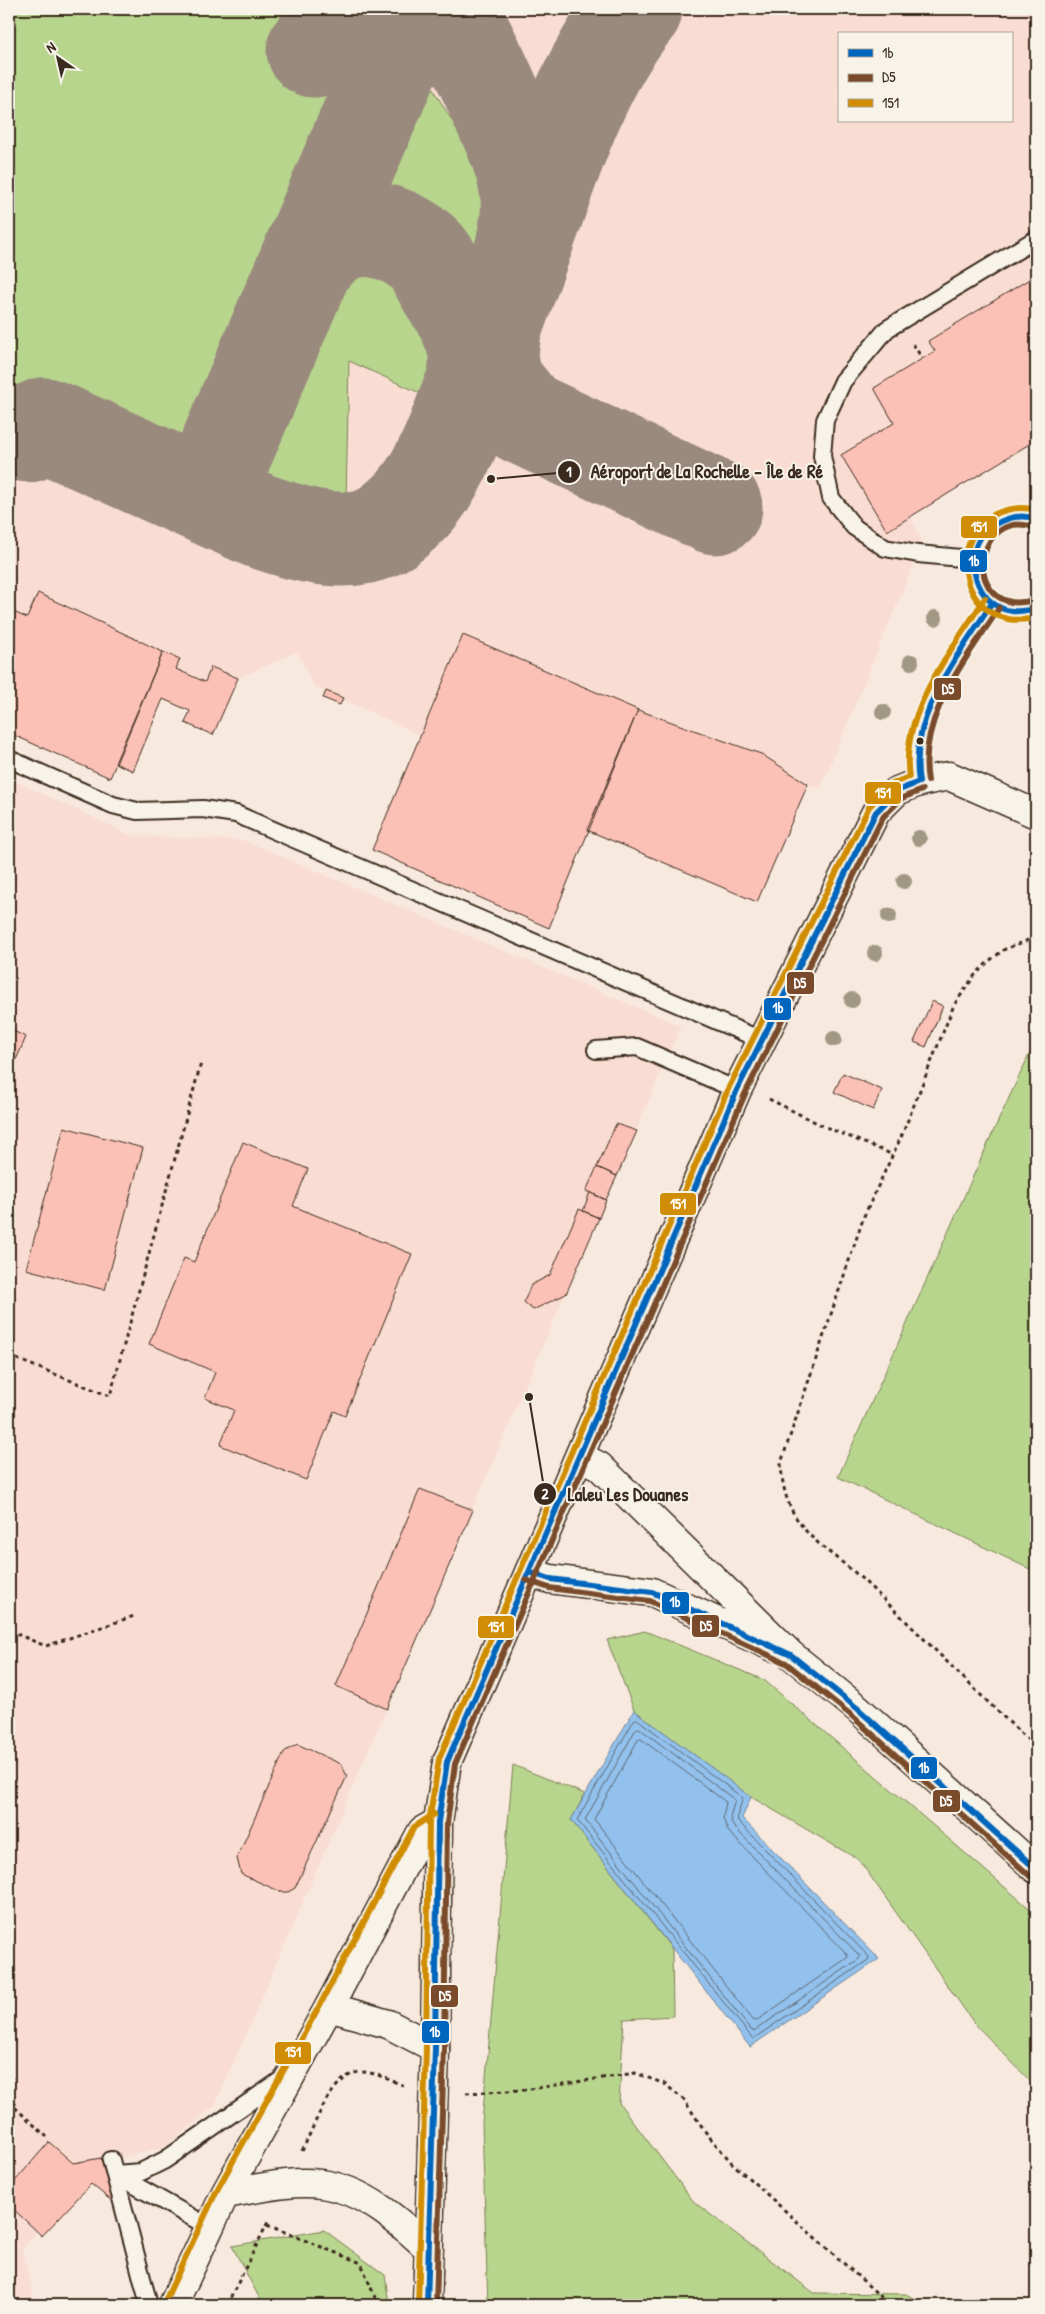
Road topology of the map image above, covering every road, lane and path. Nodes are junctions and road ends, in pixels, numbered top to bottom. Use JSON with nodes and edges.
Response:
{"nodes":[{"id":1,"x":1036,"y":239,"type":"edge"},
{"id":2,"x":1036,"y":519,"type":"edge"},
{"id":3,"x":972,"y":559,"type":"junction"},
{"id":4,"x":992,"y":603,"type":"junction"},
{"id":5,"x":1036,"y":609,"type":"edge"},
{"id":6,"x":9,"y":759,"type":"edge"},
{"id":7,"x":919,"y":782,"type":"junction"},
{"id":8,"x":1036,"y":814,"type":"edge"},
{"id":9,"x":1036,"y":937,"type":"edge"},
{"id":10,"x":761,"y":1040,"type":"junction"},
{"id":11,"x":596,"y":1050,"type":"dead end"},
{"id":12,"x":201,"y":1063,"type":"dead end"},
{"id":13,"x":738,"y":1087,"type":"junction"},
{"id":14,"x":891,"y":1154,"type":"junction"},
{"id":15,"x":9,"y":1356,"type":"edge"},
{"id":16,"x":579,"y":1456,"type":"junction"},
{"id":17,"x":529,"y":1572,"type":"junction"},
{"id":18,"x":137,"y":1615,"type":"dead end"},
{"id":19,"x":9,"y":1631,"type":"edge"},
{"id":20,"x":791,"y":1655,"type":"junction"},
{"id":21,"x":1036,"y":1747,"type":"edge"},
{"id":22,"x":438,"y":1822,"type":"junction"},
{"id":23,"x":1036,"y":1869,"type":"edge"},
{"id":24,"x":329,"y":2007,"type":"junction"},
{"id":25,"x":435,"y":2048,"type":"junction"},
{"id":26,"x":9,"y":2052,"type":"edge"},
{"id":27,"x":292,"y":2072,"type":"junction"},
{"id":28,"x":434,"y":2090,"type":"junction"},
{"id":29,"x":9,"y":2092,"type":"edge"},
{"id":30,"x":9,"y":2102,"type":"edge"},
{"id":31,"x":47,"y":2137,"type":"dead end"},
{"id":32,"x":113,"y":2167,"type":"junction"},
{"id":33,"x":225,"y":2194,"type":"junction"},
{"id":34,"x":267,"y":2224,"type":"dead end"},
{"id":35,"x":209,"y":2227,"type":"junction"},
{"id":36,"x":428,"y":2249,"type":"junction"},
{"id":37,"x":150,"y":2305,"type":"edge"},
{"id":38,"x":173,"y":2305,"type":"edge"},
{"id":39,"x":378,"y":2305,"type":"edge"},
{"id":40,"x":427,"y":2305,"type":"edge"},
{"id":41,"x":890,"y":2305,"type":"edge"}],
"edges":[{"from":1,"to":3,"type":"lane"},
{"from":2,"to":3,"type":"lane"},
{"from":3,"to":4,"type":"lane"},
{"from":4,"to":5,"type":"lane"},
{"from":4,"to":7,"type":"lane"},
{"from":6,"to":10,"type":"lane"},
{"from":7,"to":8,"type":"street"},
{"from":7,"to":10,"type":"street"},
{"from":9,"to":14,"type":"path"},
{"from":10,"to":13,"type":"street"},
{"from":11,"to":13,"type":"lane"},
{"from":12,"to":15,"type":"path"},
{"from":13,"to":14,"type":"path"},
{"from":13,"to":16,"type":"street"},
{"from":14,"to":21,"type":"path"},
{"from":16,"to":17,"type":"street"},
{"from":16,"to":20,"type":"street"},
{"from":17,"to":20,"type":"street"},
{"from":17,"to":22,"type":"street"},
{"from":18,"to":19,"type":"path"},
{"from":20,"to":23,"type":"street"},
{"from":22,"to":24,"type":"street"},
{"from":22,"to":25,"type":"street"},
{"from":24,"to":25,"type":"street"},
{"from":24,"to":27,"type":"street"},
{"from":25,"to":28,"type":"street"},
{"from":26,"to":29,"type":"path"},
{"from":27,"to":32,"type":"lane"},
{"from":27,"to":33,"type":"street"},
{"from":28,"to":36,"type":"street"},
{"from":28,"to":41,"type":"path"},
{"from":30,"to":31,"type":"path"},
{"from":32,"to":35,"type":"lane"},
{"from":32,"to":37,"type":"lane"},
{"from":33,"to":35,"type":"street"},
{"from":33,"to":36,"type":"street"},
{"from":34,"to":39,"type":"path"},
{"from":35,"to":38,"type":"street"},
{"from":36,"to":40,"type":"street"}]}
